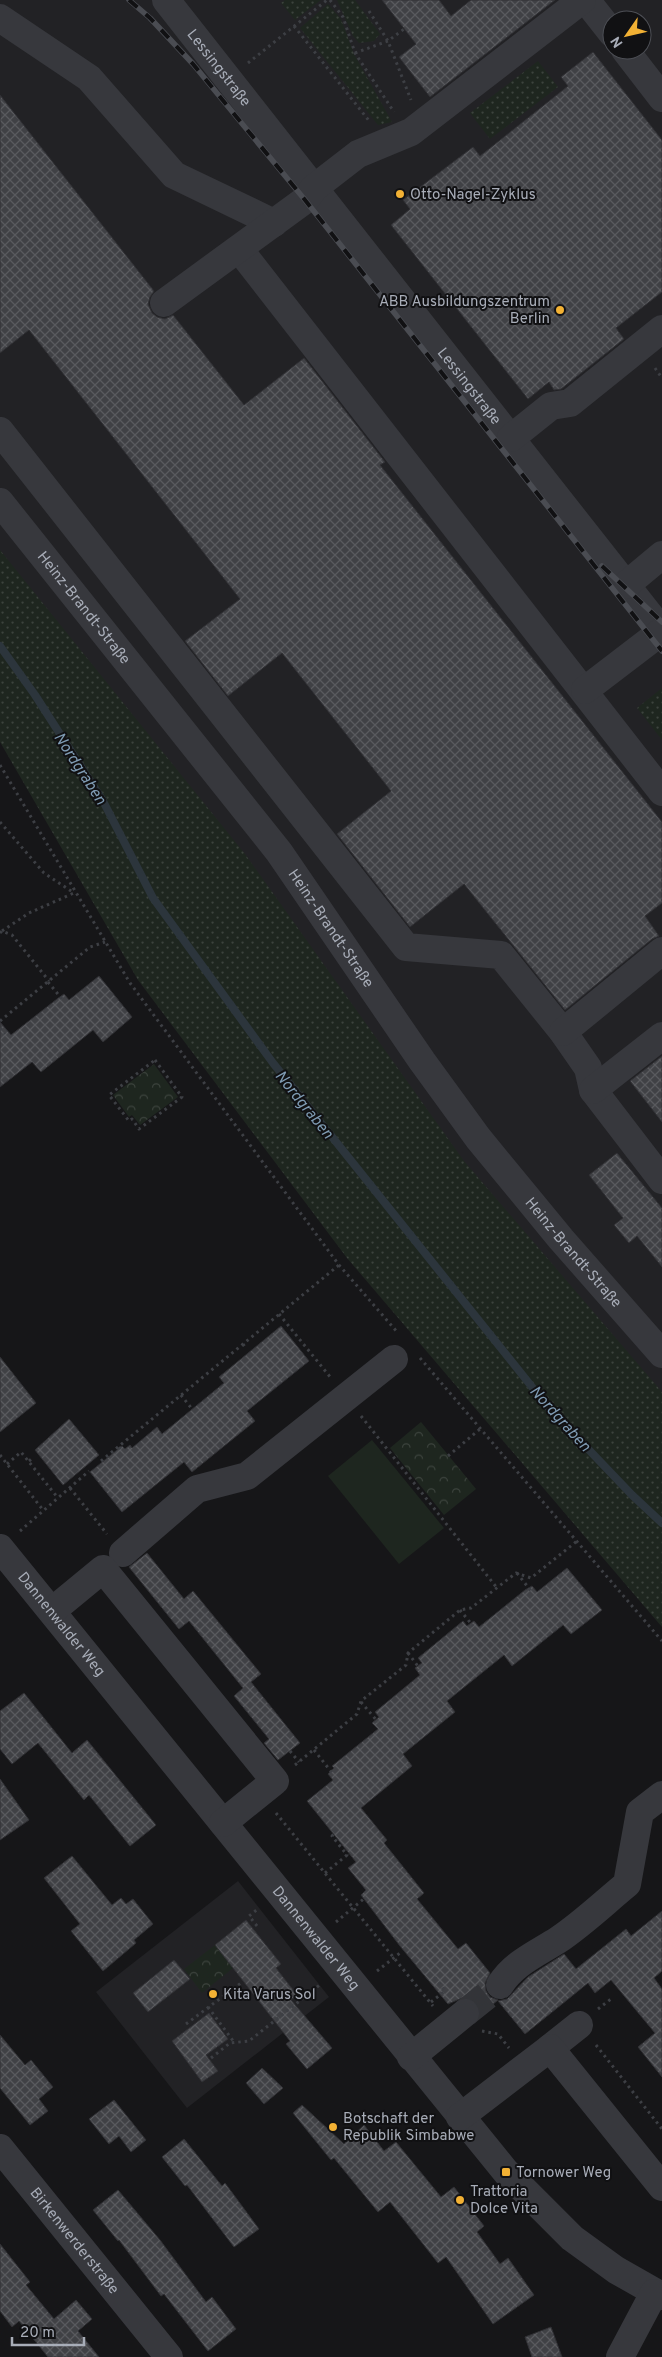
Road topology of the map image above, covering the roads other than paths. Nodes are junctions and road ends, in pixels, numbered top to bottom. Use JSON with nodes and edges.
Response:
{"nodes":[{"id":1,"x":166,"y":0,"type":"edge"},
{"id":2,"x":582,"y":0,"type":"edge"},
{"id":3,"x":586,"y":0,"type":"edge"},
{"id":4,"x":0,"y":18,"type":"edge"},
{"id":5,"x":602,"y":20,"type":"edge"},
{"id":6,"x":633,"y":60,"type":"edge"},
{"id":7,"x":662,"y":98,"type":"edge"},
{"id":8,"x":314,"y":188,"type":"junction"},
{"id":9,"x":274,"y":223,"type":"junction"},
{"id":10,"x":239,"y":249,"type":"junction"},
{"id":11,"x":164,"y":303,"type":"dead end"},
{"id":12,"x":662,"y":329,"type":"edge"},
{"id":13,"x":0,"y":431,"type":"edge"},
{"id":14,"x":511,"y":438,"type":"junction"},
{"id":15,"x":0,"y":502,"type":"edge"},
{"id":16,"x":662,"y":555,"type":"edge"},
{"id":17,"x":626,"y":585,"type":"junction"},
{"id":18,"x":662,"y":631,"type":"edge"},
{"id":19,"x":585,"y":690,"type":"junction"},
{"id":20,"x":662,"y":792,"type":"edge"},
{"id":21,"x":662,"y":951,"type":"edge"},
{"id":22,"x":563,"y":1032,"type":"junction"},
{"id":23,"x":662,"y":1036,"type":"edge"},
{"id":24,"x":593,"y":1090,"type":"junction"},
{"id":25,"x":662,"y":1180,"type":"edge"},
{"id":26,"x":405,"y":1351,"type":"road end"},
{"id":27,"x":662,"y":1354,"type":"edge"},
{"id":28,"x":10,"y":1539,"type":"edge"},
{"id":29,"x":123,"y":1554,"type":"dead end"},
{"id":30,"x":52,"y":1611,"type":"junction"},
{"id":31,"x":662,"y":1795,"type":"edge"},
{"id":32,"x":223,"y":1823,"type":"junction"},
{"id":33,"x":500,"y":1986,"type":"tunnel mouth"},
{"id":34,"x":458,"y":2019,"type":"tunnel mouth"},
{"id":35,"x":579,"y":2025,"type":"road end"},
{"id":36,"x":535,"y":2054,"type":"junction"},
{"id":37,"x":411,"y":2057,"type":"junction"},
{"id":38,"x":460,"y":2117,"type":"junction"},
{"id":39,"x":0,"y":2148,"type":"edge"},
{"id":40,"x":662,"y":2186,"type":"edge"},
{"id":41,"x":658,"y":2295,"type":"edge"},
{"id":42,"x":169,"y":2357,"type":"edge"},
{"id":43,"x":620,"y":2357,"type":"edge"}],
"edges":[{"from":1,"to":8,"type":"street","name":"Lessingstraße"},
{"from":2,"to":8,"type":"street"},
{"from":3,"to":5,"type":"street"},
{"from":4,"to":9,"type":"street"},
{"from":6,"to":7,"type":"street"},
{"from":8,"to":9,"type":"street"},
{"from":8,"to":14,"type":"street","name":"Lessingstraße"},
{"from":9,"to":10,"type":"street"},
{"from":10,"to":11,"type":"street"},
{"from":10,"to":19,"type":"street"},
{"from":12,"to":14,"type":"street"},
{"from":13,"to":22,"type":"street"},
{"from":14,"to":17,"type":"street","name":"Lessingstraße"},
{"from":15,"to":27,"type":"street","name":"Heinz-Brandt-Straße"},
{"from":16,"to":17,"type":"street"},
{"from":17,"to":18,"type":"street","name":"Lessingstraße"},
{"from":18,"to":19,"type":"street"},
{"from":19,"to":20,"type":"street"},
{"from":21,"to":22,"type":"street"},
{"from":22,"to":24,"type":"street"},
{"from":23,"to":24,"type":"street"},
{"from":24,"to":25,"type":"street"},
{"from":26,"to":29,"type":"street"},
{"from":28,"to":30,"type":"street","name":"Dannenwalder Weg"},
{"from":30,"to":32,"type":"street","name":"Dannenwalder Weg"},
{"from":30,"to":32,"type":"street"},
{"from":31,"to":33,"type":"street"},
{"from":32,"to":37,"type":"street","name":"Dannenwalder Weg"},
{"from":34,"to":37,"type":"street"},
{"from":35,"to":36,"type":"street"},
{"from":36,"to":38,"type":"street"},
{"from":36,"to":40,"type":"street"},
{"from":37,"to":38,"type":"street","name":"Dannenwalder Weg"},
{"from":38,"to":41,"type":"street","name":"Dannenwalder Weg"},
{"from":39,"to":42,"type":"street","name":"Birkenwerderstraße"},
{"from":41,"to":43,"type":"street"}]}
